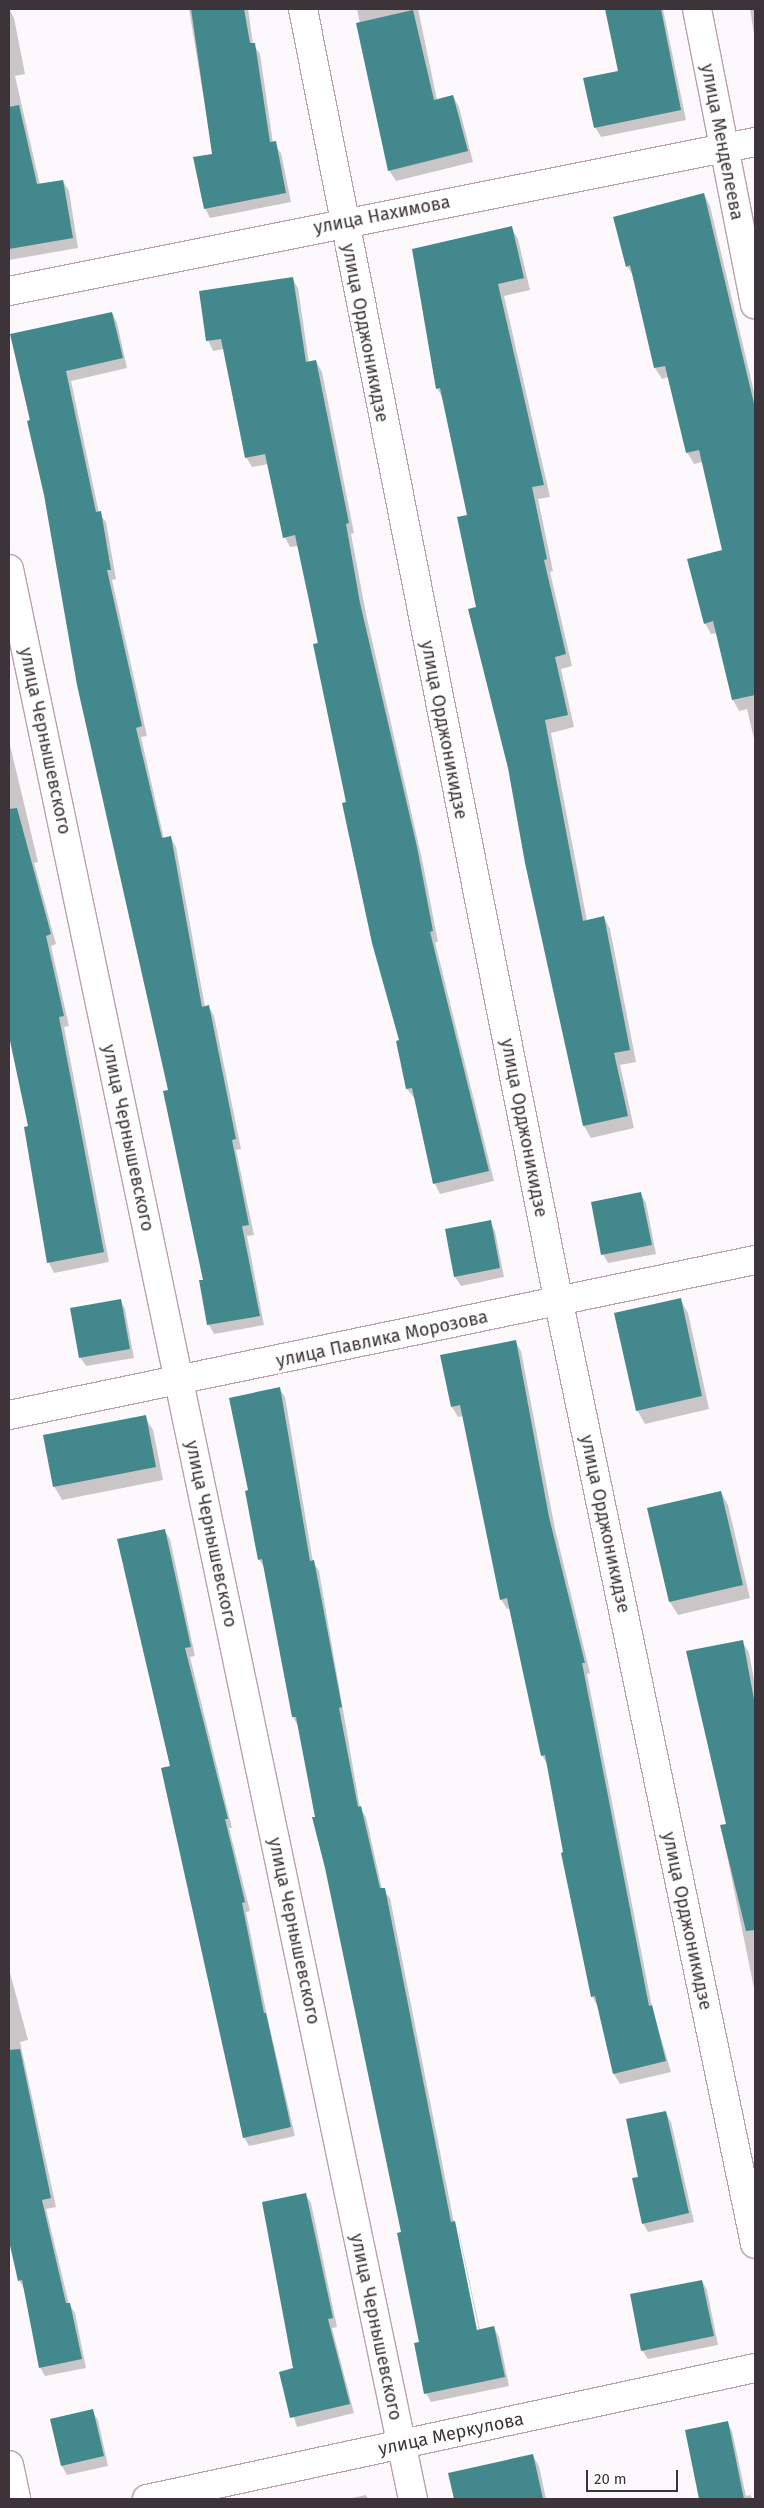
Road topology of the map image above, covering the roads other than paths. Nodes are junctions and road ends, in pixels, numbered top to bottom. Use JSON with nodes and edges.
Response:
{"nodes":[{"id":1,"x":303,"y":9,"type":"edge"},
{"id":2,"x":697,"y":9,"type":"edge"},
{"id":3,"x":755,"y":142,"type":"edge"},
{"id":4,"x":723,"y":149,"type":"junction"},
{"id":5,"x":343,"y":222,"type":"junction"},
{"id":6,"x":9,"y":291,"type":"edge"},
{"id":7,"x":755,"y":304,"type":"edge"},
{"id":8,"x":9,"y":569,"type":"edge"},
{"id":9,"x":755,"y":1260,"type":"edge"},
{"id":10,"x":559,"y":1303,"type":"junction"},
{"id":11,"x":180,"y":1381,"type":"junction"},
{"id":12,"x":9,"y":1415,"type":"edge"},
{"id":13,"x":755,"y":2244,"type":"edge"},
{"id":14,"x":755,"y":2368,"type":"edge"},
{"id":15,"x":401,"y":2444,"type":"junction"},
{"id":16,"x":9,"y":2465,"type":"edge"},
{"id":17,"x":16,"y":2499,"type":"edge"},
{"id":18,"x":147,"y":2499,"type":"edge"},
{"id":19,"x":413,"y":2499,"type":"edge"}],
"edges":[{"from":1,"to":5,"type":"street","name":"улица Орджоникидзе"},
{"from":2,"to":4,"type":"street","name":"улица Менделеева"},
{"from":3,"to":4,"type":"street","name":"улица Нахимова"},
{"from":4,"to":5,"type":"street","name":"улица Нахимова"},
{"from":4,"to":7,"type":"street","name":"улица Менделеева"},
{"from":5,"to":6,"type":"street","name":"улица Нахимова"},
{"from":5,"to":10,"type":"street","name":"улица Орджоникидзе"},
{"from":8,"to":11,"type":"street","name":"улица Чернышевского"},
{"from":9,"to":10,"type":"street","name":"улица Павлика Морозова"},
{"from":10,"to":11,"type":"street","name":"улица Павлика Морозова"},
{"from":10,"to":13,"type":"street","name":"улица Орджоникидзе"},
{"from":11,"to":12,"type":"street","name":"улица Павлика Морозова"},
{"from":11,"to":15,"type":"street","name":"улица Чернышевского"},
{"from":14,"to":15,"type":"street","name":"улица Меркулова"},
{"from":15,"to":18,"type":"street","name":"улица Меркулова"},
{"from":15,"to":19,"type":"street","name":"улица Чернышевского"},
{"from":16,"to":17,"type":"street"}]}
